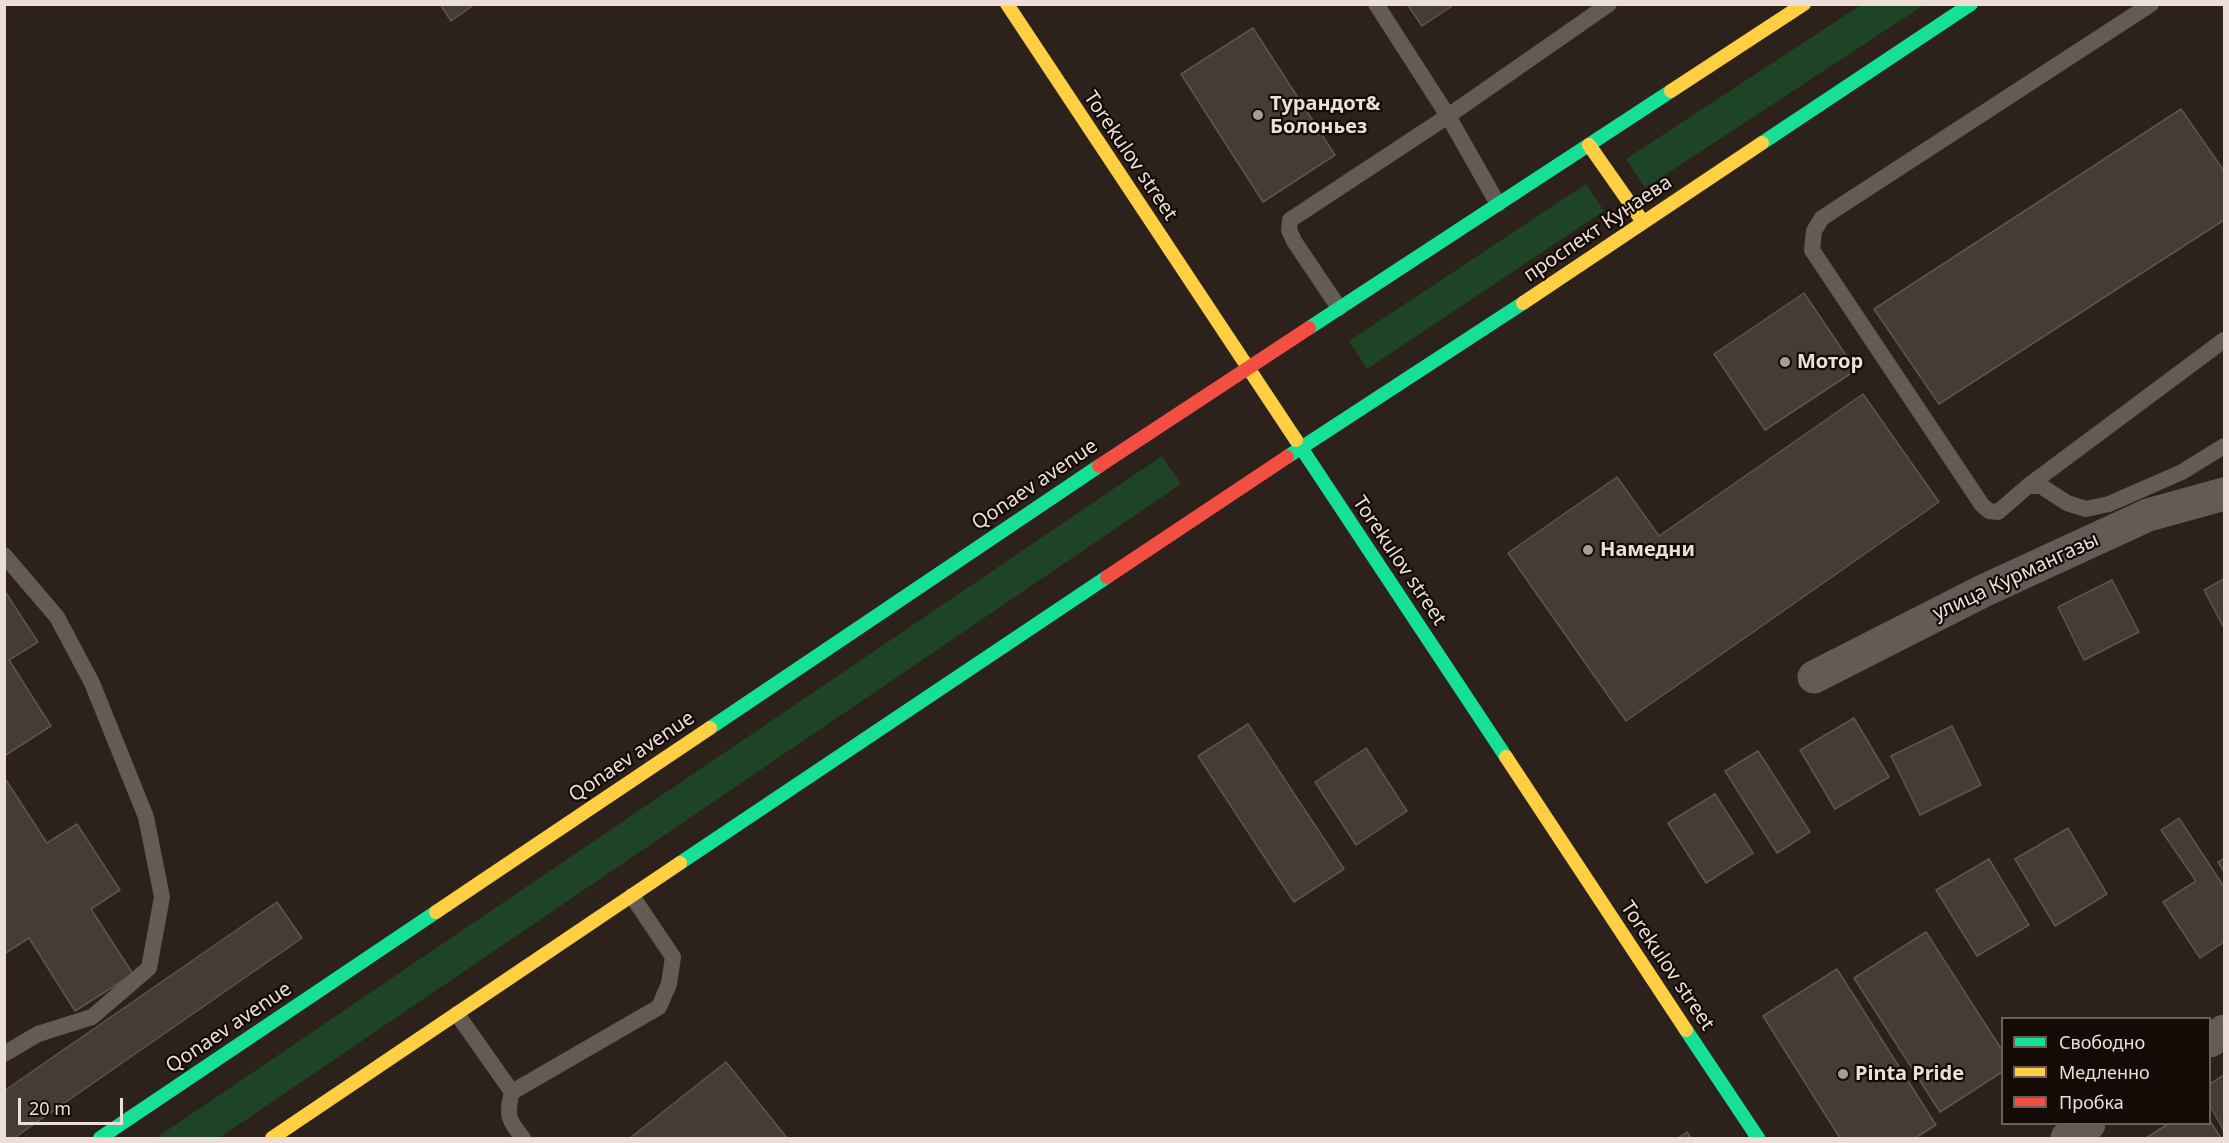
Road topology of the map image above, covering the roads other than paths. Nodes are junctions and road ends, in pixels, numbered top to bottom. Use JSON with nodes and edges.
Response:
{"nodes":[{"id":1,"x":1007,"y":4,"type":"edge"},
{"id":2,"x":1376,"y":4,"type":"edge"},
{"id":3,"x":1609,"y":4,"type":"edge"},
{"id":4,"x":1804,"y":4,"type":"edge"},
{"id":5,"x":1971,"y":4,"type":"edge"},
{"id":6,"x":2151,"y":4,"type":"edge"},
{"id":7,"x":1448,"y":116,"type":"junction"},
{"id":8,"x":1589,"y":146,"type":"junction"},
{"id":9,"x":1498,"y":204,"type":"junction"},
{"id":10,"x":1643,"y":222,"type":"junction"},
{"id":11,"x":1339,"y":308,"type":"junction"},
{"id":12,"x":2224,"y":340,"type":"edge"},
{"id":13,"x":2224,"y":446,"type":"edge"},
{"id":14,"x":2028,"y":486,"type":"junction"},
{"id":15,"x":2224,"y":494,"type":"edge"},
{"id":16,"x":4,"y":555,"type":"edge"},
{"id":17,"x":1814,"y":677,"type":"dead end"},
{"id":18,"x":632,"y":896,"type":"junction"},
{"id":19,"x":457,"y":1014,"type":"junction"},
{"id":20,"x":2224,"y":1031,"type":"edge"},
{"id":21,"x":2211,"y":1040,"type":"edge"},
{"id":22,"x":4,"y":1054,"type":"edge"},
{"id":23,"x":512,"y":1092,"type":"junction"},
{"id":24,"x":2087,"y":1125,"type":"edge"},
{"id":25,"x":100,"y":1138,"type":"edge"},
{"id":26,"x":272,"y":1138,"type":"edge"},
{"id":27,"x":523,"y":1138,"type":"edge"},
{"id":28,"x":1758,"y":1138,"type":"edge"},
{"id":29,"x":2067,"y":1138,"type":"edge"}],
"edges":[{"from":1,"to":28,"type":"main road","name":"Torekulov street"},
{"from":2,"to":7,"type":"lane"},
{"from":3,"to":7,"type":"lane"},
{"from":4,"to":8,"type":"main road"},
{"from":5,"to":10,"type":"main road","name":"проспект Кунаева"},
{"from":6,"to":14,"type":"lane"},
{"from":7,"to":9,"type":"lane"},
{"from":7,"to":11,"type":"lane"},
{"from":8,"to":9,"type":"main road"},
{"from":8,"to":10,"type":"main road"},
{"from":9,"to":11,"type":"main road"},
{"from":10,"to":18,"type":"main road","name":"проспект Кунаева"},
{"from":11,"to":25,"type":"main road","name":"Qonaev avenue"},
{"from":12,"to":14,"type":"lane"},
{"from":13,"to":14,"type":"lane"},
{"from":15,"to":17,"type":"street","name":"улица Курмангазы"},
{"from":16,"to":22,"type":"lane"},
{"from":18,"to":19,"type":"main road"},
{"from":18,"to":23,"type":"lane"},
{"from":19,"to":23,"type":"lane"},
{"from":19,"to":26,"type":"main road"},
{"from":20,"to":21,"type":"street"},
{"from":23,"to":27,"type":"lane"},
{"from":24,"to":29,"type":"street"}]}
